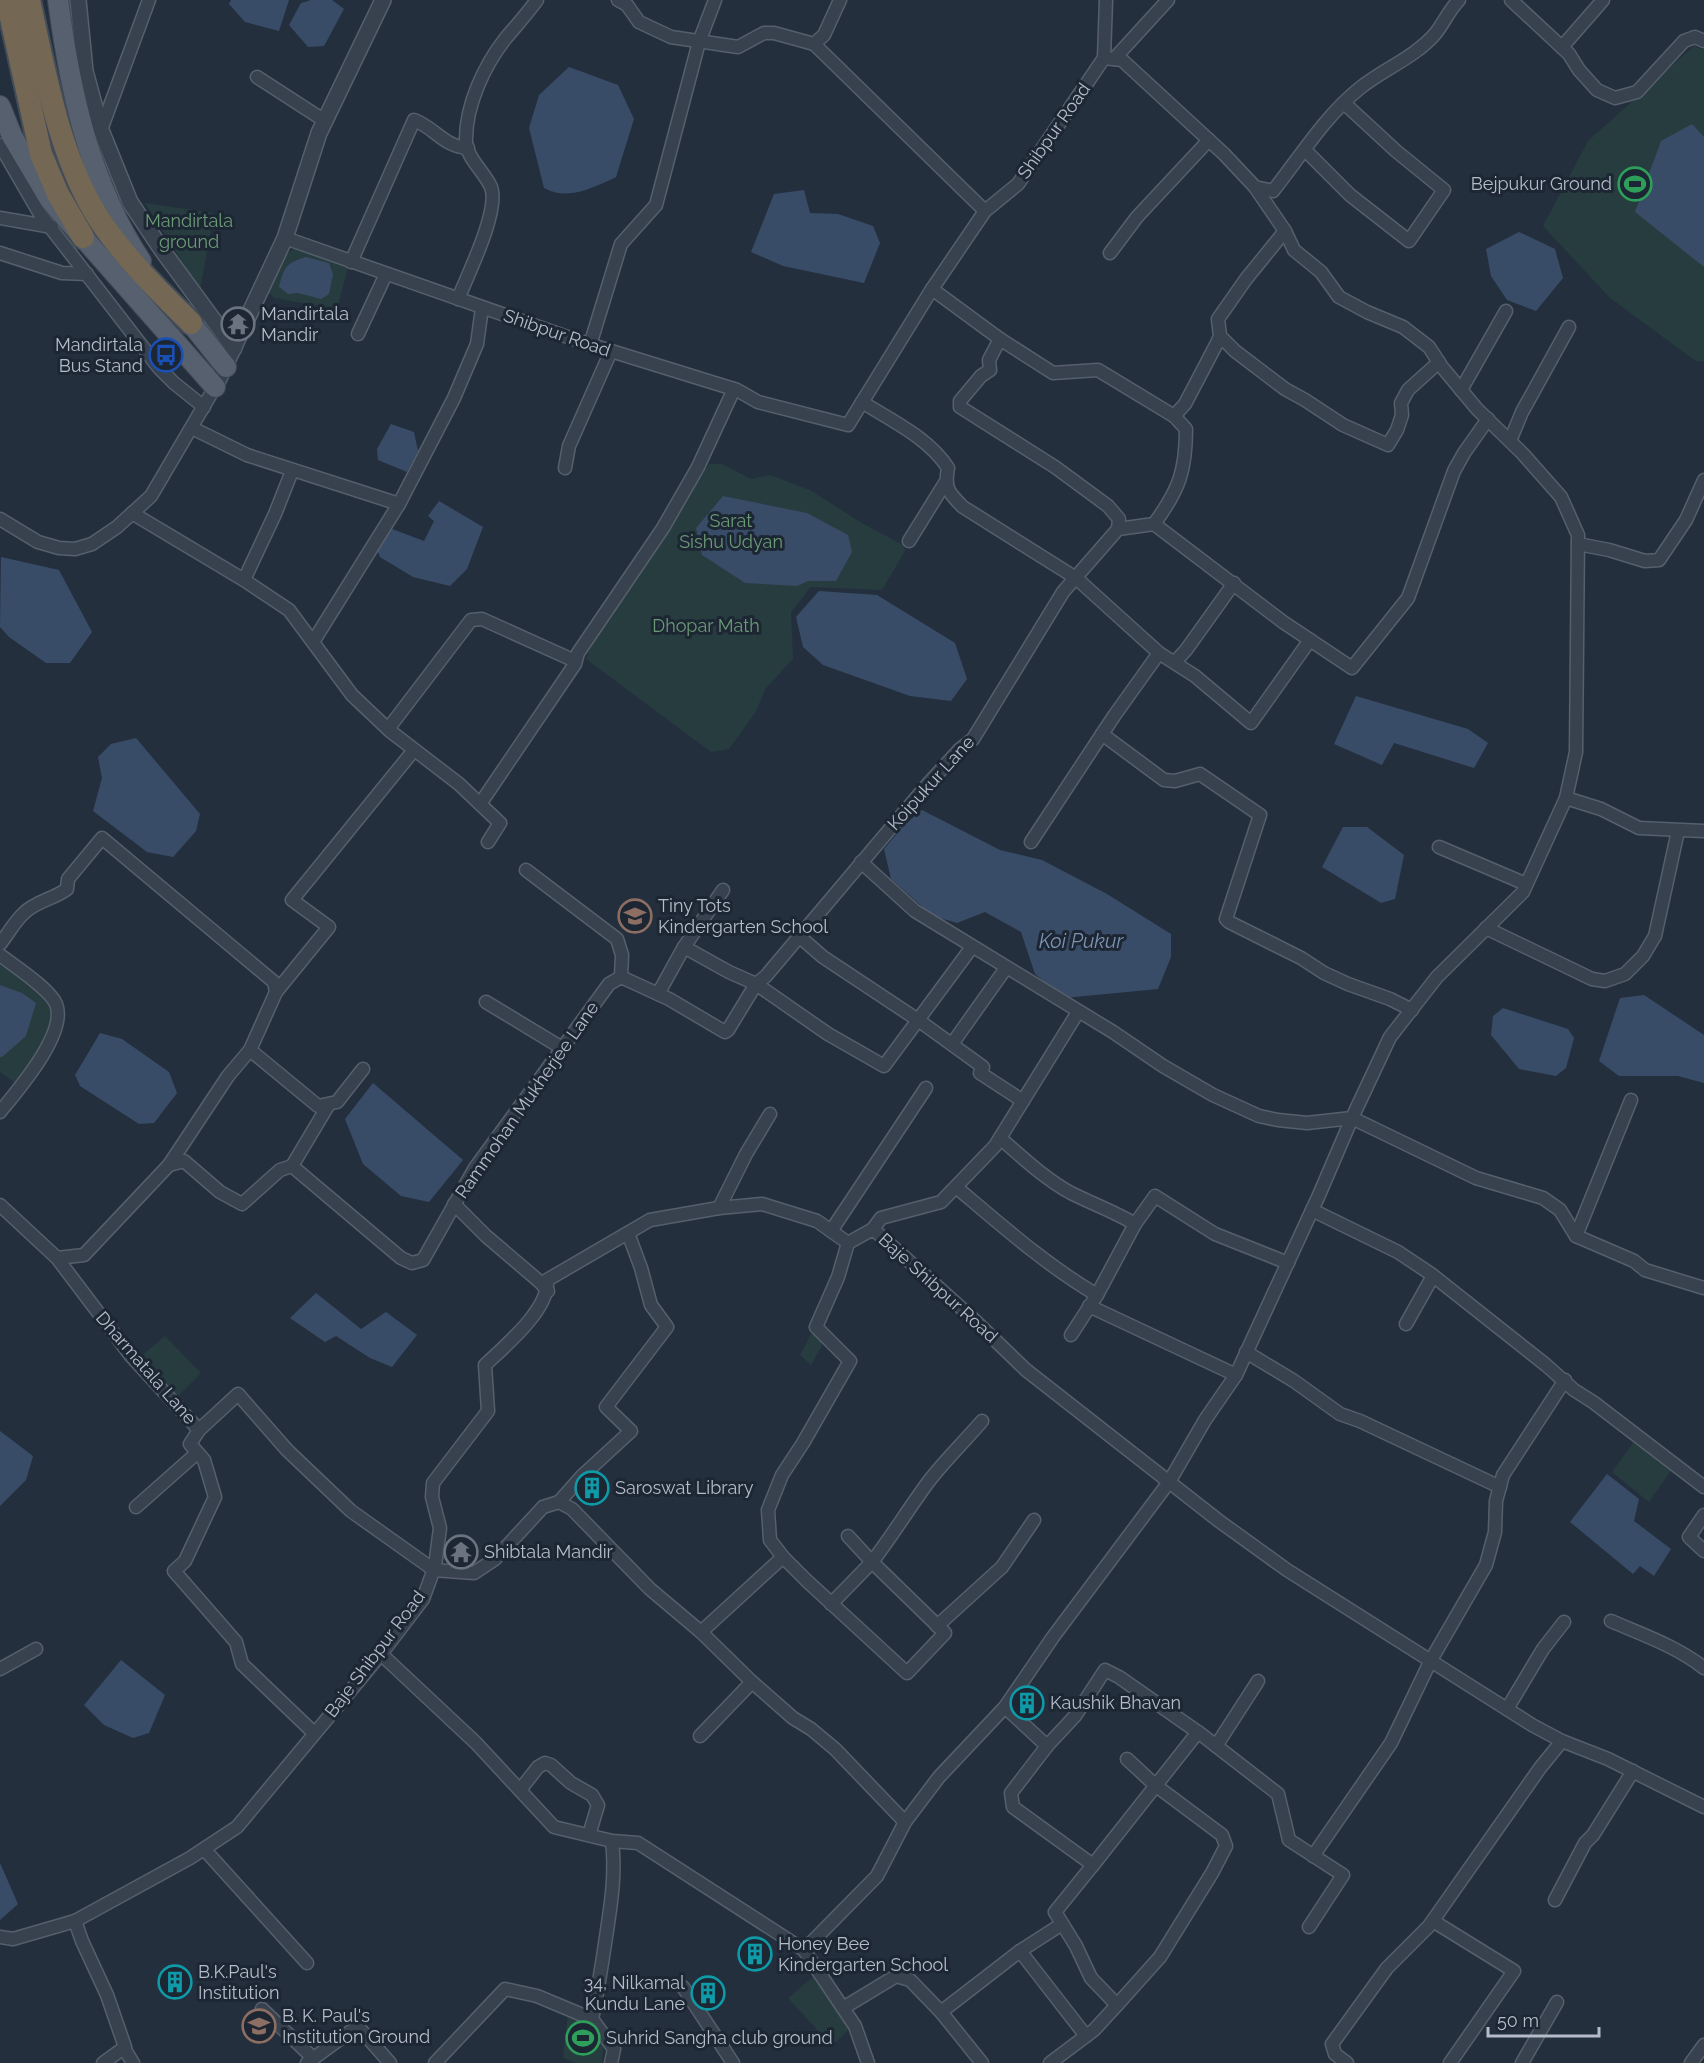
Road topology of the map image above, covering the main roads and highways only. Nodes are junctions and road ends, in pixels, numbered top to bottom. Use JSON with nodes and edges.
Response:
{"nodes":[{"id":1,"x":7,"y":0,"type":"edge"},
{"id":2,"x":29,"y":0,"type":"edge"},
{"id":3,"x":58,"y":0,"type":"edge"},
{"id":4,"x":0,"y":106,"type":"edge"},
{"id":5,"x":111,"y":224,"type":"junction"},
{"id":6,"x":83,"y":237,"type":"junction"},
{"id":7,"x":190,"y":323,"type":"joint"},
{"id":8,"x":226,"y":367,"type":"road end"},
{"id":9,"x":215,"y":387,"type":"road end"}],
"edges":[{"from":1,"to":6,"type":"highway"},
{"from":2,"to":5,"type":"highway"},
{"from":3,"to":5,"type":"main road"},
{"from":4,"to":6,"type":"main road"},
{"from":5,"to":7,"type":"highway"},
{"from":6,"to":9,"type":"main road"},
{"from":7,"to":8,"type":"main road"}]}
